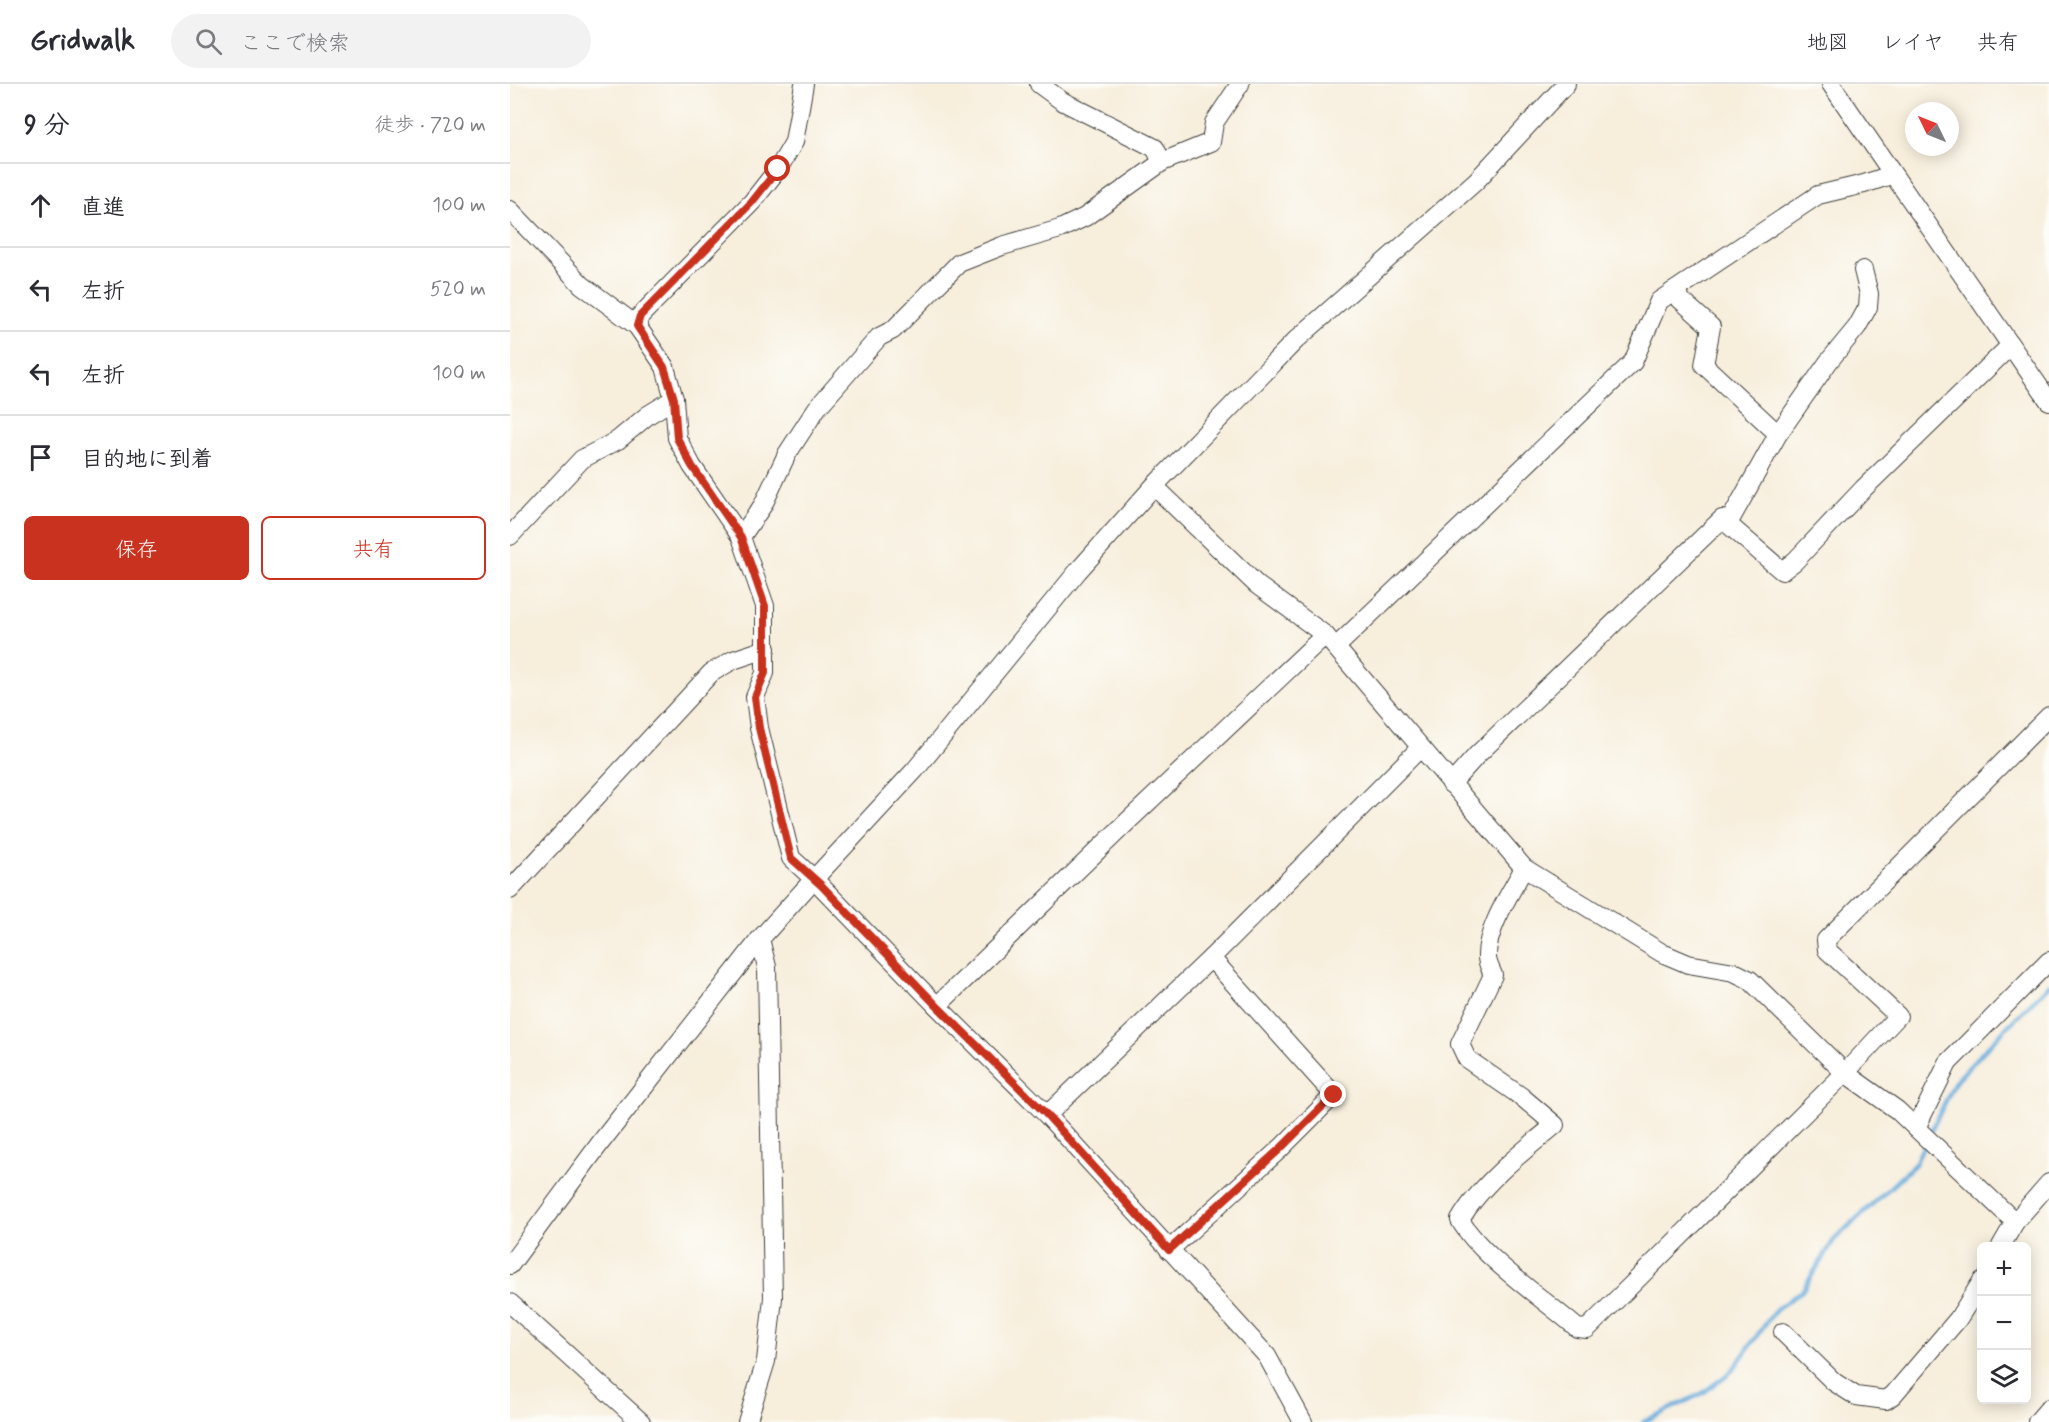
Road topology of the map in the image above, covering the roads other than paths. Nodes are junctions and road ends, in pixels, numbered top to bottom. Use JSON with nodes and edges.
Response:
{"nodes":[{"id":1,"x":804,"y":84,"type":"edge"},
{"id":2,"x":1039,"y":84,"type":"edge"},
{"id":3,"x":1240,"y":84,"type":"edge"},
{"id":4,"x":1566,"y":84,"type":"edge"},
{"id":5,"x":1831,"y":84,"type":"edge"},
{"id":6,"x":1162,"y":162,"type":"junction"},
{"id":7,"x":1891,"y":175,"type":"junction"},
{"id":8,"x":510,"y":210,"type":"edge"},
{"id":9,"x":1863,"y":270,"type":"dead end"},
{"id":10,"x":1672,"y":292,"type":"junction"},
{"id":11,"x":637,"y":326,"type":"junction"},
{"id":12,"x":2010,"y":346,"type":"junction"},
{"id":13,"x":674,"y":399,"type":"junction"},
{"id":14,"x":2049,"y":401,"type":"edge"},
{"id":15,"x":1778,"y":434,"type":"junction"},
{"id":16,"x":1154,"y":486,"type":"junction"},
{"id":17,"x":1728,"y":524,"type":"junction"},
{"id":18,"x":510,"y":536,"type":"edge"},
{"id":19,"x":741,"y":537,"type":"junction"},
{"id":20,"x":1331,"y":641,"type":"junction"},
{"id":21,"x":766,"y":649,"type":"junction"},
{"id":22,"x":2049,"y":716,"type":"edge"},
{"id":23,"x":1420,"y":748,"type":"junction"},
{"id":24,"x":1451,"y":784,"type":"junction"},
{"id":25,"x":1524,"y":868,"type":"junction"},
{"id":26,"x":814,"y":879,"type":"junction"},
{"id":27,"x":510,"y":890,"type":"edge"},
{"id":28,"x":760,"y":939,"type":"junction"},
{"id":29,"x":1211,"y":958,"type":"junction"},
{"id":30,"x":2049,"y":961,"type":"edge"},
{"id":31,"x":937,"y":1006,"type":"junction"},
{"id":32,"x":1845,"y":1073,"type":"junction"},
{"id":33,"x":1047,"y":1115,"type":"junction"},
{"id":34,"x":1916,"y":1128,"type":"junction"},
{"id":35,"x":2049,"y":1183,"type":"edge"},
{"id":36,"x":2015,"y":1222,"type":"junction"},
{"id":37,"x":2003,"y":1242,"type":"edge"},
{"id":38,"x":1169,"y":1250,"type":"junction"},
{"id":39,"x":510,"y":1264,"type":"edge"},
{"id":40,"x":1977,"y":1289,"type":"edge"},
{"id":41,"x":510,"y":1303,"type":"edge"},
{"id":42,"x":1783,"y":1332,"type":"dead end"},
{"id":43,"x":2049,"y":1408,"type":"edge"},
{"id":44,"x":641,"y":1422,"type":"edge"},
{"id":45,"x":747,"y":1422,"type":"edge"},
{"id":46,"x":1303,"y":1422,"type":"edge"},
{"id":47,"x":2037,"y":1422,"type":"edge"}],
"edges":[{"from":1,"to":11,"type":"street"},
{"from":2,"to":6,"type":"street"},
{"from":3,"to":6,"type":"street"},
{"from":4,"to":16,"type":"street"},
{"from":5,"to":7,"type":"street"},
{"from":6,"to":19,"type":"street"},
{"from":7,"to":10,"type":"street"},
{"from":7,"to":12,"type":"street"},
{"from":8,"to":11,"type":"street"},
{"from":9,"to":15,"type":"street"},
{"from":10,"to":15,"type":"street"},
{"from":10,"to":20,"type":"street"},
{"from":11,"to":13,"type":"street"},
{"from":12,"to":14,"type":"street"},
{"from":12,"to":17,"type":"street"},
{"from":13,"to":18,"type":"street"},
{"from":13,"to":19,"type":"street"},
{"from":15,"to":17,"type":"street"},
{"from":16,"to":20,"type":"street"},
{"from":16,"to":26,"type":"street"},
{"from":17,"to":24,"type":"street"},
{"from":19,"to":21,"type":"street"},
{"from":20,"to":23,"type":"street"},
{"from":20,"to":31,"type":"street"},
{"from":21,"to":26,"type":"street"},
{"from":21,"to":27,"type":"street"},
{"from":22,"to":32,"type":"street"},
{"from":23,"to":24,"type":"street"},
{"from":23,"to":29,"type":"street"},
{"from":24,"to":25,"type":"street"},
{"from":25,"to":32,"type":"street"},
{"from":25,"to":32,"type":"street"},
{"from":26,"to":28,"type":"street"},
{"from":26,"to":31,"type":"street"},
{"from":28,"to":39,"type":"street"},
{"from":28,"to":45,"type":"street"},
{"from":29,"to":33,"type":"street"},
{"from":29,"to":38,"type":"street"},
{"from":30,"to":34,"type":"street"},
{"from":31,"to":33,"type":"street"},
{"from":32,"to":34,"type":"street"},
{"from":33,"to":38,"type":"street"},
{"from":34,"to":36,"type":"street"},
{"from":35,"to":36,"type":"street"},
{"from":36,"to":37,"type":"street"},
{"from":38,"to":46,"type":"street"},
{"from":40,"to":42,"type":"street"},
{"from":41,"to":44,"type":"street"},
{"from":43,"to":47,"type":"street"}]}
